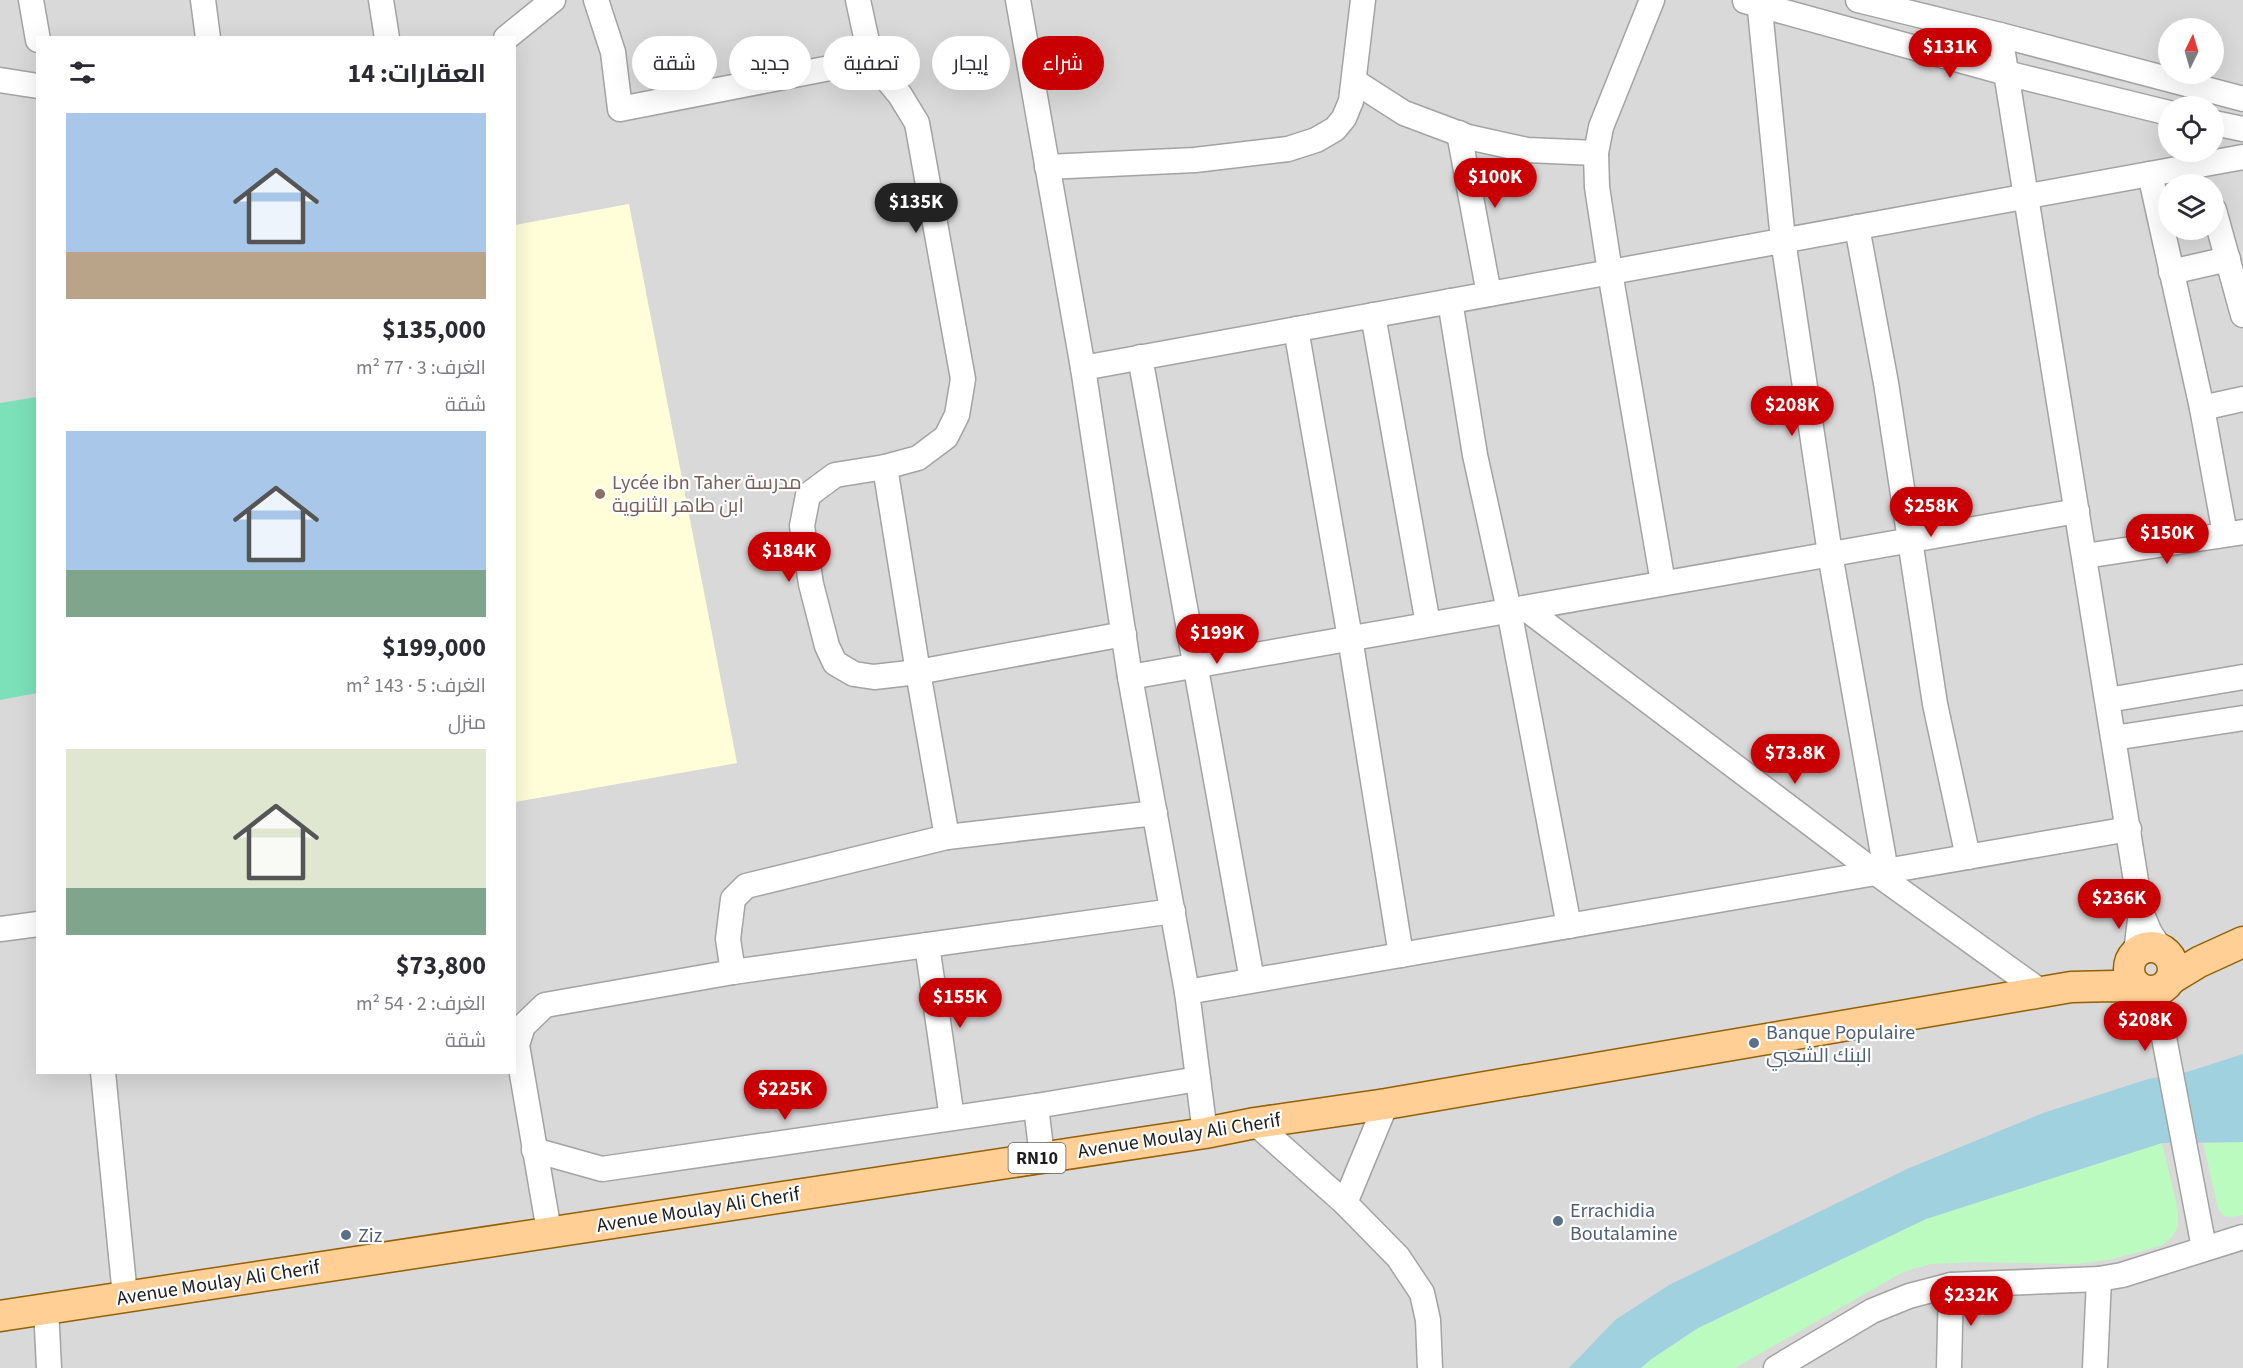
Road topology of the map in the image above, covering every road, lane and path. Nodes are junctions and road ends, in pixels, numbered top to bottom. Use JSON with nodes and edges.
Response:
{"nodes":[{"id":1,"x":32,"y":0,"type":"edge"},
{"id":2,"x":203,"y":0,"type":"edge"},
{"id":3,"x":381,"y":0,"type":"edge"},
{"id":4,"x":553,"y":0,"type":"edge"},
{"id":5,"x":596,"y":0,"type":"edge"},
{"id":6,"x":858,"y":0,"type":"edge"},
{"id":7,"x":1018,"y":0,"type":"edge"},
{"id":8,"x":1363,"y":0,"type":"edge"},
{"id":9,"x":1652,"y":0,"type":"edge"},
{"id":10,"x":1858,"y":0,"type":"edge"},
{"id":11,"x":1753,"y":2,"type":"edge"},
{"id":12,"x":2000,"y":35,"type":"junction"},
{"id":13,"x":37,"y":36,"type":"edge"},
{"id":14,"x":208,"y":36,"type":"edge"},
{"id":15,"x":387,"y":36,"type":"edge"},
{"id":16,"x":508,"y":36,"type":"edge"},
{"id":17,"x":866,"y":36,"type":"edge"},
{"id":18,"x":823,"y":69,"type":"edge"},
{"id":19,"x":2006,"y":73,"type":"junction"},
{"id":20,"x":0,"y":80,"type":"edge"},
{"id":21,"x":1354,"y":81,"type":"junction"},
{"id":22,"x":36,"y":86,"type":"edge"},
{"id":23,"x":896,"y":90,"type":"edge"},
{"id":24,"x":2243,"y":99,"type":"edge"},
{"id":25,"x":2158,"y":110,"type":"edge"},
{"id":26,"x":2224,"y":125,"type":"edge"},
{"id":27,"x":2243,"y":129,"type":"edge"},
{"id":28,"x":1459,"y":133,"type":"junction"},
{"id":29,"x":1596,"y":153,"type":"junction"},
{"id":30,"x":2243,"y":157,"type":"edge"},
{"id":31,"x":1047,"y":167,"type":"junction"},
{"id":32,"x":2150,"y":174,"type":"junction"},
{"id":33,"x":2158,"y":174,"type":"edge"},
{"id":34,"x":2204,"y":174,"type":"edge"},
{"id":35,"x":2026,"y":196,"type":"junction"},
{"id":36,"x":1857,"y":227,"type":"junction"},
{"id":37,"x":1783,"y":240,"type":"junction"},
{"id":38,"x":2223,"y":240,"type":"edge"},
{"id":39,"x":2228,"y":259,"type":"junction"},
{"id":40,"x":1610,"y":272,"type":"junction"},
{"id":41,"x":2171,"y":272,"type":"junction"},
{"id":42,"x":1489,"y":294,"type":"junction"},
{"id":43,"x":1450,"y":301,"type":"junction"},
{"id":44,"x":1373,"y":315,"type":"junction"},
{"id":45,"x":2243,"y":315,"type":"edge"},
{"id":46,"x":1296,"y":329,"type":"junction"},
{"id":47,"x":1140,"y":357,"type":"junction"},
{"id":48,"x":1083,"y":368,"type":"junction"},
{"id":49,"x":2243,"y":399,"type":"edge"},
{"id":50,"x":2202,"y":408,"type":"junction"},
{"id":51,"x":885,"y":467,"type":"junction"},
{"id":52,"x":2077,"y":512,"type":"junction"},
{"id":53,"x":2234,"y":533,"type":"edge"},
{"id":54,"x":1910,"y":541,"type":"junction"},
{"id":55,"x":1830,"y":554,"type":"junction"},
{"id":56,"x":2085,"y":556,"type":"junction"},
{"id":57,"x":1663,"y":584,"type":"junction"},
{"id":58,"x":1517,"y":609,"type":"junction"},
{"id":59,"x":1428,"y":624,"type":"junction"},
{"id":60,"x":1124,"y":634,"type":"junction"},
{"id":61,"x":1350,"y":638,"type":"junction"},
{"id":62,"x":1195,"y":665,"type":"junction"},
{"id":63,"x":918,"y":672,"type":"junction"},
{"id":64,"x":1130,"y":677,"type":"junction"},
{"id":65,"x":2243,"y":677,"type":"edge"},
{"id":66,"x":2108,"y":700,"type":"junction"},
{"id":67,"x":2243,"y":718,"type":"edge"},
{"id":68,"x":2114,"y":738,"type":"junction"},
{"id":69,"x":1155,"y":813,"type":"junction"},
{"id":70,"x":2129,"y":829,"type":"junction"},
{"id":71,"x":947,"y":837,"type":"junction"},
{"id":72,"x":1968,"y":857,"type":"junction"},
{"id":73,"x":1881,"y":872,"type":"junction"},
{"id":74,"x":1173,"y":911,"type":"junction"},
{"id":75,"x":36,"y":924,"type":"edge"},
{"id":76,"x":1569,"y":926,"type":"junction"},
{"id":77,"x":0,"y":929,"type":"edge"},
{"id":78,"x":2240,"y":943,"type":"edge"},
{"id":79,"x":927,"y":945,"type":"junction"},
{"id":80,"x":2148,"y":952,"type":"junction"},
{"id":81,"x":1401,"y":955,"type":"junction"},
{"id":82,"x":732,"y":972,"type":"junction"},
{"id":83,"x":1252,"y":980,"type":"junction"},
{"id":84,"x":2170,"y":981,"type":"junction"},
{"id":85,"x":2140,"y":988,"type":"junction"},
{"id":86,"x":2057,"y":990,"type":"junction"},
{"id":87,"x":1187,"y":992,"type":"junction"},
{"id":88,"x":2162,"y":1027,"type":"junction"},
{"id":89,"x":103,"y":1074,"type":"edge"},
{"id":90,"x":1198,"y":1079,"type":"junction"},
{"id":91,"x":1386,"y":1104,"type":"junction"},
{"id":92,"x":1036,"y":1106,"type":"junction"},
{"id":93,"x":952,"y":1118,"type":"junction"},
{"id":94,"x":1255,"y":1123,"type":"junction"},
{"id":95,"x":1205,"y":1133,"type":"junction"},
{"id":96,"x":534,"y":1150,"type":"junction"},
{"id":97,"x":1042,"y":1157,"type":"junction"},
{"id":98,"x":1345,"y":1203,"type":"junction"},
{"id":99,"x":549,"y":1231,"type":"junction"},
{"id":100,"x":2243,"y":1238,"type":"edge"},
{"id":101,"x":2204,"y":1248,"type":"junction"},
{"id":102,"x":2099,"y":1280,"type":"junction"},
{"id":103,"x":1951,"y":1285,"type":"junction"},
{"id":104,"x":125,"y":1296,"type":"junction"},
{"id":105,"x":46,"y":1308,"type":"junction"},
{"id":106,"x":0,"y":1316,"type":"edge"},
{"id":107,"x":49,"y":1368,"type":"edge"},
{"id":108,"x":1430,"y":1368,"type":"edge"},
{"id":109,"x":1776,"y":1368,"type":"edge"},
{"id":110,"x":1950,"y":1368,"type":"edge"},
{"id":111,"x":2095,"y":1368,"type":"edge"}],
"edges":[{"from":1,"to":13,"type":"street"},
{"from":2,"to":14,"type":"street"},
{"from":3,"to":15,"type":"street"},
{"from":4,"to":16,"type":"street"},
{"from":5,"to":18,"type":"street"},
{"from":6,"to":17,"type":"street"},
{"from":7,"to":31,"type":"street"},
{"from":8,"to":21,"type":"street"},
{"from":9,"to":29,"type":"street"},
{"from":10,"to":12,"type":"street"},
{"from":11,"to":19,"type":"street"},
{"from":11,"to":37,"type":"street"},
{"from":12,"to":19,"type":"street"},
{"from":12,"to":24,"type":"street"},
{"from":19,"to":25,"type":"street"},
{"from":19,"to":35,"type":"street"},
{"from":20,"to":22,"type":"street"},
{"from":21,"to":28,"type":"street"},
{"from":21,"to":31,"type":"street"},
{"from":23,"to":51,"type":"street"},
{"from":26,"to":27,"type":"street"},
{"from":28,"to":29,"type":"street"},
{"from":28,"to":42,"type":"street"},
{"from":29,"to":40,"type":"street"},
{"from":30,"to":34,"type":"street"},
{"from":31,"to":48,"type":"street"},
{"from":32,"to":33,"type":"street"},
{"from":32,"to":35,"type":"street"},
{"from":32,"to":41,"type":"street"},
{"from":35,"to":36,"type":"street"},
{"from":35,"to":52,"type":"street"},
{"from":36,"to":37,"type":"street"},
{"from":36,"to":54,"type":"street"},
{"from":37,"to":40,"type":"street"},
{"from":37,"to":55,"type":"street"},
{"from":38,"to":39,"type":"street"},
{"from":39,"to":41,"type":"street"},
{"from":39,"to":45,"type":"street"},
{"from":40,"to":42,"type":"street"},
{"from":40,"to":57,"type":"street"},
{"from":41,"to":50,"type":"street"},
{"from":42,"to":43,"type":"street"},
{"from":43,"to":44,"type":"street"},
{"from":43,"to":58,"type":"street"},
{"from":44,"to":46,"type":"street"},
{"from":44,"to":59,"type":"street"},
{"from":46,"to":47,"type":"street"},
{"from":46,"to":61,"type":"street"},
{"from":47,"to":48,"type":"street"},
{"from":47,"to":62,"type":"street"},
{"from":48,"to":60,"type":"street"},
{"from":49,"to":50,"type":"street"},
{"from":50,"to":53,"type":"street"},
{"from":51,"to":63,"type":"street"},
{"from":51,"to":63,"type":"street"},
{"from":52,"to":54,"type":"street"},
{"from":52,"to":56,"type":"street"},
{"from":53,"to":56,"type":"street"},
{"from":54,"to":55,"type":"street"},
{"from":54,"to":72,"type":"street"},
{"from":55,"to":57,"type":"street"},
{"from":55,"to":73,"type":"street"},
{"from":56,"to":66,"type":"street"},
{"from":57,"to":58,"type":"street"},
{"from":58,"to":59,"type":"street"},
{"from":58,"to":73,"type":"street"},
{"from":58,"to":76,"type":"street"},
{"from":59,"to":61,"type":"street"},
{"from":60,"to":63,"type":"street"},
{"from":60,"to":64,"type":"street"},
{"from":61,"to":62,"type":"street"},
{"from":61,"to":81,"type":"street"},
{"from":62,"to":64,"type":"street"},
{"from":62,"to":83,"type":"street"},
{"from":63,"to":71,"type":"street"},
{"from":64,"to":69,"type":"street"},
{"from":65,"to":66,"type":"street"},
{"from":66,"to":68,"type":"street"},
{"from":67,"to":68,"type":"street"},
{"from":68,"to":70,"type":"street"},
{"from":69,"to":71,"type":"street"},
{"from":69,"to":74,"type":"street"},
{"from":70,"to":72,"type":"street"},
{"from":70,"to":80,"type":"street"},
{"from":71,"to":82,"type":"street"},
{"from":72,"to":73,"type":"street"},
{"from":73,"to":76,"type":"street"},
{"from":73,"to":86,"type":"street"},
{"from":74,"to":79,"type":"street"},
{"from":74,"to":87,"type":"street"},
{"from":75,"to":77,"type":"street"},
{"from":76,"to":81,"type":"street"},
{"from":78,"to":80,"type":"main road","number":"RN10"},
{"from":78,"to":84,"type":"main road","number":"RN10"},
{"from":79,"to":82,"type":"street"},
{"from":79,"to":93,"type":"street"},
{"from":80,"to":84,"type":"main road"},
{"from":80,"to":85,"type":"main road"},
{"from":80,"to":86,"type":"main road","number":"RN10"},
{"from":81,"to":83,"type":"street"},
{"from":82,"to":96,"type":"street"},
{"from":83,"to":87,"type":"street"},
{"from":84,"to":85,"type":"main road","number":"RN10"},
{"from":84,"to":88,"type":"street"},
{"from":85,"to":86,"type":"main road","number":"RN10"},
{"from":85,"to":88,"type":"street"},
{"from":86,"to":91,"type":"main road","name":"Avenue Moulay Ali Cherif","number":"RN10"},
{"from":87,"to":90,"type":"street"},
{"from":88,"to":101,"type":"street"},
{"from":89,"to":104,"type":"street"},
{"from":90,"to":92,"type":"street"},
{"from":90,"to":95,"type":"street"},
{"from":91,"to":94,"type":"main road","name":"Avenue Moulay Ali Cherif","number":"RN10"},
{"from":91,"to":98,"type":"street"},
{"from":92,"to":93,"type":"street"},
{"from":92,"to":97,"type":"street"},
{"from":93,"to":96,"type":"street"},
{"from":94,"to":95,"type":"main road","name":"Avenue Moulay Ali Cherif","number":"RN10"},
{"from":94,"to":98,"type":"street"},
{"from":95,"to":97,"type":"main road","name":"Avenue Moulay Ali Cherif","number":"RN10"},
{"from":96,"to":99,"type":"street"},
{"from":97,"to":99,"type":"main road","name":"Avenue Moulay Ali Cherif","number":"RN10"},
{"from":98,"to":108,"type":"street"},
{"from":99,"to":104,"type":"main road","name":"Avenue Moulay Ali Cherif","number":"RN10"},
{"from":100,"to":101,"type":"street"},
{"from":101,"to":102,"type":"street"},
{"from":102,"to":103,"type":"street"},
{"from":102,"to":111,"type":"street"},
{"from":103,"to":109,"type":"street"},
{"from":103,"to":110,"type":"street"},
{"from":104,"to":105,"type":"main road","name":"Avenue Moulay Ali Cherif","number":"RN10"},
{"from":105,"to":106,"type":"main road","name":"Avenue Moulay Ali Cherif","number":"RN10"},
{"from":105,"to":107,"type":"street"}]}
